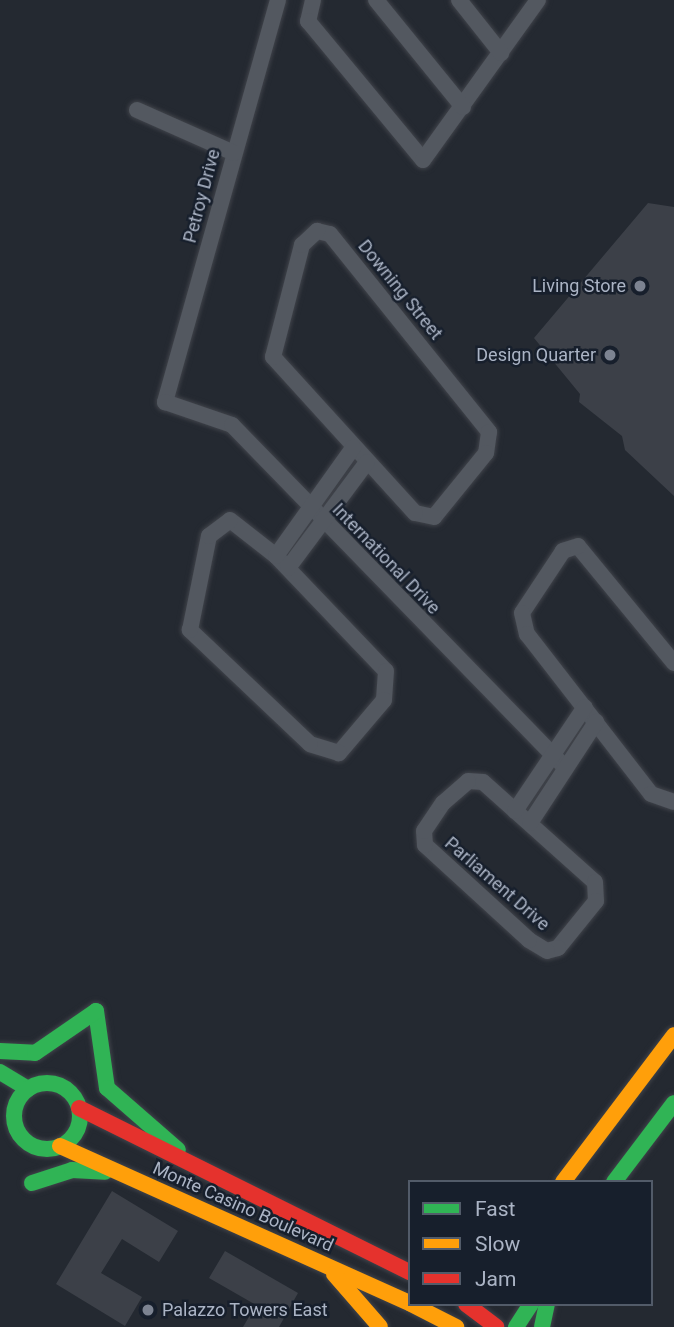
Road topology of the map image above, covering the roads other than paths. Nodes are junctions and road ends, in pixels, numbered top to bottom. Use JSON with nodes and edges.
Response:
{"nodes":[{"id":1,"x":278,"y":0,"type":"edge"},
{"id":2,"x":313,"y":0,"type":"edge"},
{"id":3,"x":376,"y":0,"type":"edge"},
{"id":4,"x":459,"y":0,"type":"edge"},
{"id":5,"x":538,"y":0,"type":"edge"},
{"id":6,"x":501,"y":53,"type":"junction"},
{"id":7,"x":463,"y":107,"type":"junction"},
{"id":8,"x":137,"y":110,"type":"dead end"},
{"id":9,"x":234,"y":153,"type":"junction"},
{"id":10,"x":165,"y":402,"type":"joint"},
{"id":11,"x":353,"y":448,"type":"junction"},
{"id":12,"x":366,"y":462,"type":"junction"},
{"id":13,"x":311,"y":508,"type":"junction"},
{"id":14,"x":323,"y":521,"type":"junction"},
{"id":15,"x":276,"y":556,"type":"junction"},
{"id":16,"x":288,"y":568,"type":"junction"},
{"id":17,"x":674,"y":663,"type":"edge"},
{"id":18,"x":585,"y":707,"type":"junction"},
{"id":19,"x":596,"y":722,"type":"junction"},
{"id":20,"x":551,"y":756,"type":"junction"},
{"id":21,"x":565,"y":768,"type":"junction"},
{"id":22,"x":674,"y":802,"type":"edge"},
{"id":23,"x":515,"y":811,"type":"junction"},
{"id":24,"x":530,"y":823,"type":"junction"},
{"id":25,"x":674,"y":1035,"type":"edge"},
{"id":26,"x":0,"y":1051,"type":"edge"},
{"id":27,"x":0,"y":1072,"type":"edge"},
{"id":28,"x":27,"y":1089,"type":"junction"},
{"id":29,"x":674,"y":1103,"type":"edge"},
{"id":30,"x":79,"y":1108,"type":"junction"},
{"id":31,"x":0,"y":1114,"type":"edge"},
{"id":32,"x":15,"y":1122,"type":"junction"},
{"id":33,"x":60,"y":1146,"type":"junction"},
{"id":34,"x":138,"y":1180,"type":"junction"},
{"id":35,"x":564,"y":1180,"type":"edge"},
{"id":36,"x":616,"y":1180,"type":"edge"},
{"id":37,"x":222,"y":1181,"type":"junction"},
{"id":38,"x":32,"y":1183,"type":"dead end"},
{"id":39,"x":360,"y":1247,"type":"junction"},
{"id":40,"x":408,"y":1263,"type":"edge"},
{"id":41,"x":322,"y":1264,"type":"junction"},
{"id":42,"x":408,"y":1271,"type":"edge"},
{"id":43,"x":408,"y":1303,"type":"edge"},
{"id":44,"x":415,"y":1306,"type":"edge"},
{"id":45,"x":472,"y":1306,"type":"edge"},
{"id":46,"x":530,"y":1306,"type":"edge"},
{"id":47,"x":547,"y":1306,"type":"edge"},
{"id":48,"x":380,"y":1327,"type":"edge"},
{"id":49,"x":458,"y":1327,"type":"edge"},
{"id":50,"x":496,"y":1327,"type":"edge"},
{"id":51,"x":516,"y":1327,"type":"edge"},
{"id":52,"x":542,"y":1327,"type":"edge"}],
"edges":[{"from":1,"to":9,"type":"street","name":"Petroy Drive"},
{"from":2,"to":7,"type":"street"},
{"from":3,"to":7,"type":"street"},
{"from":4,"to":6,"type":"street"},
{"from":5,"to":6,"type":"street"},
{"from":6,"to":7,"type":"street"},
{"from":8,"to":9,"type":"street"},
{"from":9,"to":10,"type":"street","name":"Petroy Drive"},
{"from":10,"to":13,"type":"street","name":"International Drive"},
{"from":11,"to":12,"type":"street","name":"Downing Street"},
{"from":11,"to":12,"type":"street","name":"Downing Street"},
{"from":11,"to":13,"type":"street"},
{"from":12,"to":14,"type":"street"},
{"from":13,"to":14,"type":"street","name":"International Drive"},
{"from":13,"to":15,"type":"street"},
{"from":14,"to":16,"type":"street"},
{"from":14,"to":20,"type":"street","name":"International Drive"},
{"from":15,"to":16,"type":"street"},
{"from":15,"to":16,"type":"street"},
{"from":17,"to":18,"type":"street"},
{"from":18,"to":19,"type":"street"},
{"from":18,"to":20,"type":"street"},
{"from":19,"to":21,"type":"street"},
{"from":19,"to":22,"type":"street"},
{"from":20,"to":21,"type":"street","name":"International Drive"},
{"from":20,"to":23,"type":"street"},
{"from":21,"to":24,"type":"street"},
{"from":23,"to":24,"type":"street","name":"Parliament Drive"},
{"from":23,"to":24,"type":"street","name":"Parliament Drive"},
{"from":25,"to":35,"type":"street"},
{"from":26,"to":37,"type":"street"},
{"from":27,"to":28,"type":"street"},
{"from":28,"to":30,"type":"street"},
{"from":28,"to":32,"type":"street"},
{"from":29,"to":36,"type":"street"},
{"from":30,"to":33,"type":"street"},
{"from":30,"to":37,"type":"street","name":"Monte Casino Boulevard"},
{"from":31,"to":32,"type":"street"},
{"from":32,"to":33,"type":"street"},
{"from":33,"to":34,"type":"street","name":"Monte Casino Boulevard"},
{"from":34,"to":38,"type":"street"},
{"from":34,"to":41,"type":"street","name":"Monte Casino Boulevard"},
{"from":37,"to":39,"type":"street","name":"Monte Casino Boulevard"},
{"from":39,"to":40,"type":"street"},
{"from":39,"to":42,"type":"street","name":"Monte Casino Boulevard"},
{"from":41,"to":43,"type":"street","name":"Monte Casino Boulevard"},
{"from":41,"to":48,"type":"street"},
{"from":44,"to":49,"type":"street","name":"Monte Casino Boulevard"},
{"from":45,"to":49,"type":"street"},
{"from":45,"to":50,"type":"street"},
{"from":46,"to":51,"type":"street"},
{"from":47,"to":52,"type":"street"}]}
